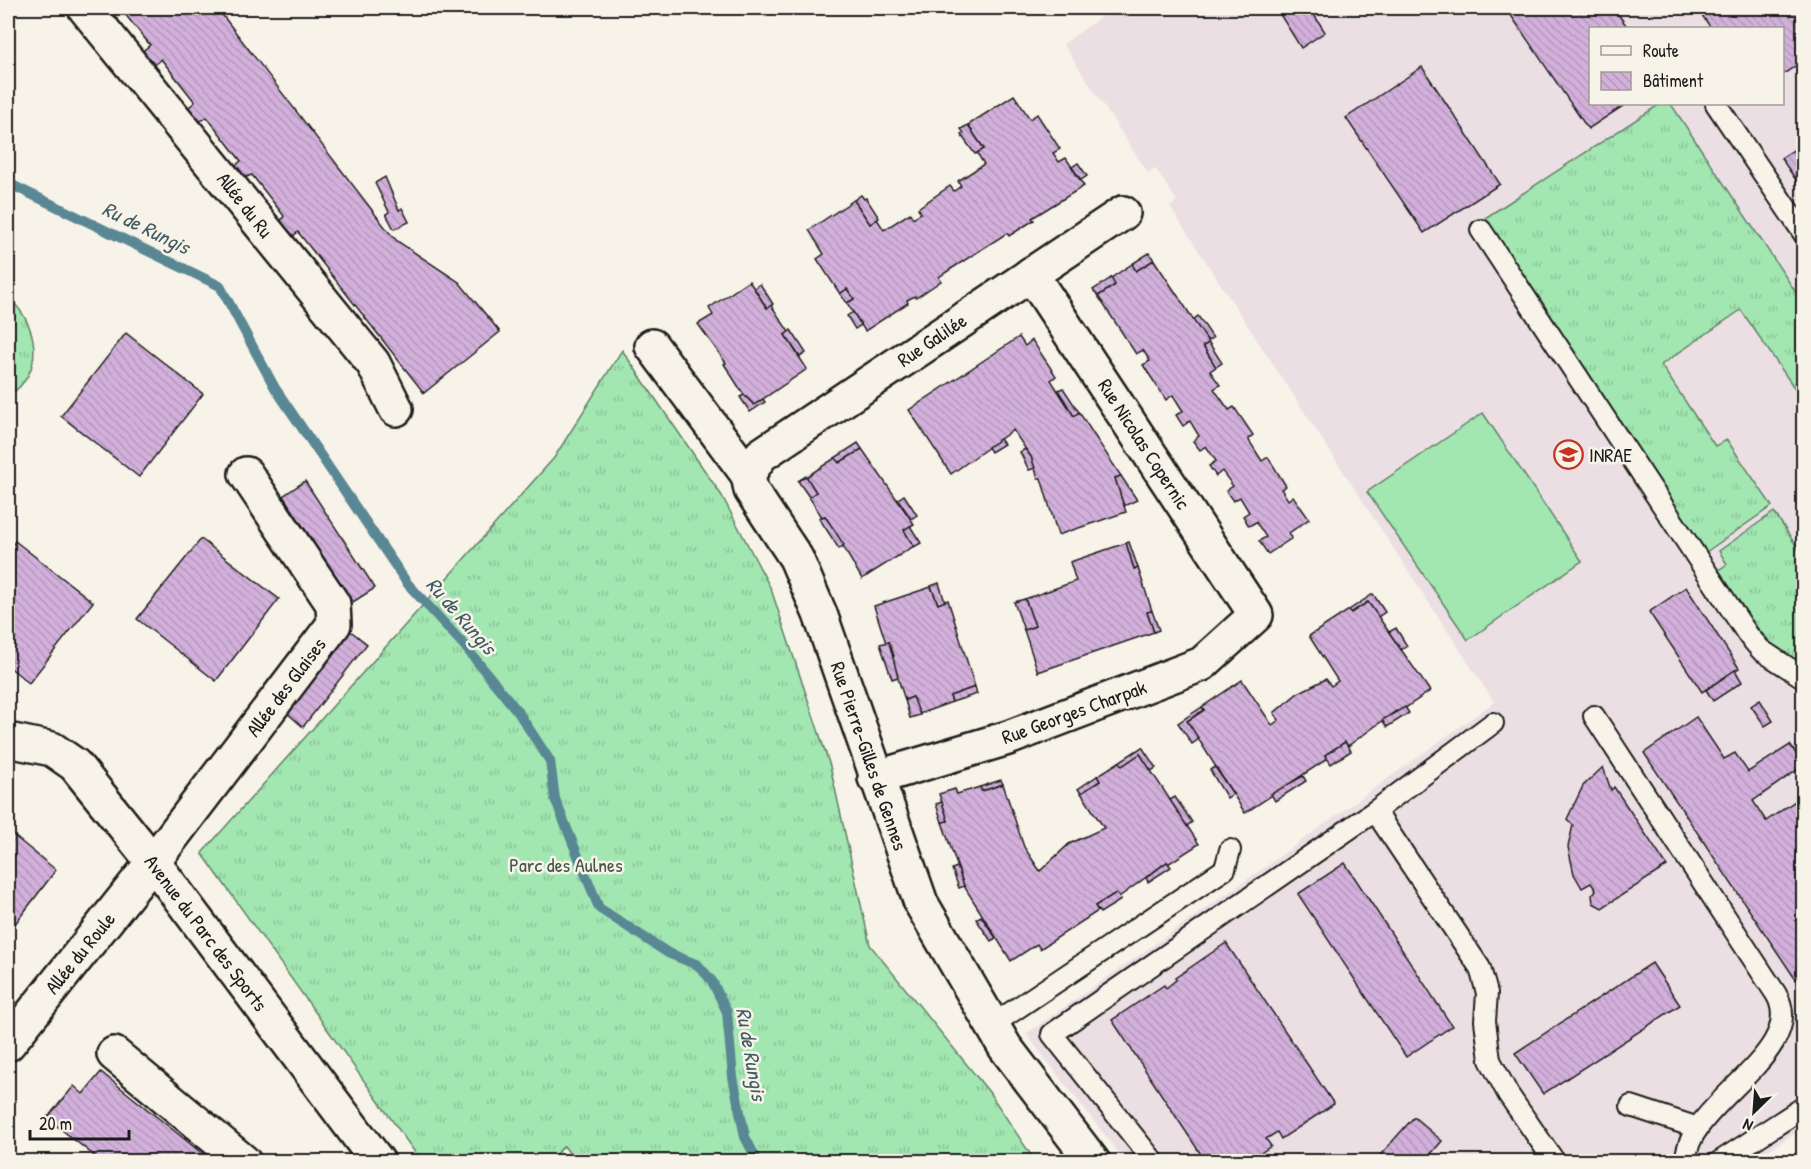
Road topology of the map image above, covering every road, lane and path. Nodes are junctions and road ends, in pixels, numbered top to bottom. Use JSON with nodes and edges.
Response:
{"nodes":[{"id":1,"x":85,"y":8,"type":"edge"},
{"id":2,"x":1717,"y":105,"type":"edge"},
{"id":3,"x":1123,"y":213,"type":"dead end"},
{"id":4,"x":1481,"y":230,"type":"dead end"},
{"id":5,"x":1803,"y":234,"type":"edge"},
{"id":6,"x":1031,"y":274,"type":"junction"},
{"id":7,"x":652,"y":346,"type":"dead end"},
{"id":8,"x":396,"y":409,"type":"dead end"},
{"id":9,"x":246,"y":474,"type":"dead end"},
{"id":10,"x":748,"y":475,"type":"junction"},
{"id":11,"x":1256,"y":615,"type":"joint"},
{"id":12,"x":1803,"y":678,"type":"edge"},
{"id":13,"x":1594,"y":716,"type":"dead end"},
{"id":14,"x":1493,"y":723,"type":"dead end"},
{"id":15,"x":8,"y":740,"type":"edge"},
{"id":16,"x":875,"y":778,"type":"junction"},
{"id":17,"x":1375,"y":811,"type":"junction"},
{"id":18,"x":1230,"y":850,"type":"dead end"},
{"id":19,"x":153,"y":862,"type":"junction"},
{"id":20,"x":992,"y":1025,"type":"junction"},
{"id":21,"x":8,"y":1044,"type":"edge"},
{"id":22,"x":114,"y":1054,"type":"dead end"},
{"id":23,"x":1631,"y":1106,"type":"dead end"},
{"id":24,"x":1803,"y":1107,"type":"edge"},
{"id":25,"x":1698,"y":1128,"type":"junction"},
{"id":26,"x":244,"y":1161,"type":"edge"},
{"id":27,"x":378,"y":1161,"type":"edge"},
{"id":28,"x":1093,"y":1161,"type":"edge"},
{"id":29,"x":1154,"y":1161,"type":"edge"},
{"id":30,"x":1555,"y":1161,"type":"edge"},
{"id":31,"x":1686,"y":1161,"type":"edge"},
{"id":32,"x":1719,"y":1161,"type":"edge"}],
"edges":[{"from":1,"to":8,"type":"street","name":"Allée du Ru"},
{"from":2,"to":5,"type":"lane"},
{"from":3,"to":6,"type":"street","name":"Rue Galilée"},
{"from":4,"to":12,"type":"lane"},
{"from":6,"to":10,"type":"street","name":"Rue Galilée"},
{"from":6,"to":11,"type":"street","name":"Rue Nicolas Copernic"},
{"from":7,"to":10,"type":"street","name":"Rue Pierre-Gilles de Gennes"},
{"from":9,"to":19,"type":"street","name":"Allée des Glaises"},
{"from":10,"to":16,"type":"street","name":"Rue Pierre-Gilles de Gennes"},
{"from":11,"to":16,"type":"street","name":"Rue Georges Charpak"},
{"from":13,"to":25,"type":"lane"},
{"from":14,"to":17,"type":"lane"},
{"from":15,"to":19,"type":"street","name":"Avenue du Parc des Sports"},
{"from":16,"to":20,"type":"street","name":"Rue Pierre-Gilles de Gennes"},
{"from":17,"to":29,"type":"lane"},
{"from":17,"to":30,"type":"lane"},
{"from":18,"to":20,"type":"lane"},
{"from":19,"to":21,"type":"street","name":"Allée du Roule"},
{"from":19,"to":27,"type":"street","name":"Avenue du Parc des Sports"},
{"from":20,"to":28,"type":"street","name":"Rue Pierre-Gilles de Gennes"},
{"from":22,"to":26,"type":"street"},
{"from":23,"to":25,"type":"lane"},
{"from":24,"to":32,"type":"lane"},
{"from":25,"to":31,"type":"lane"}]}
